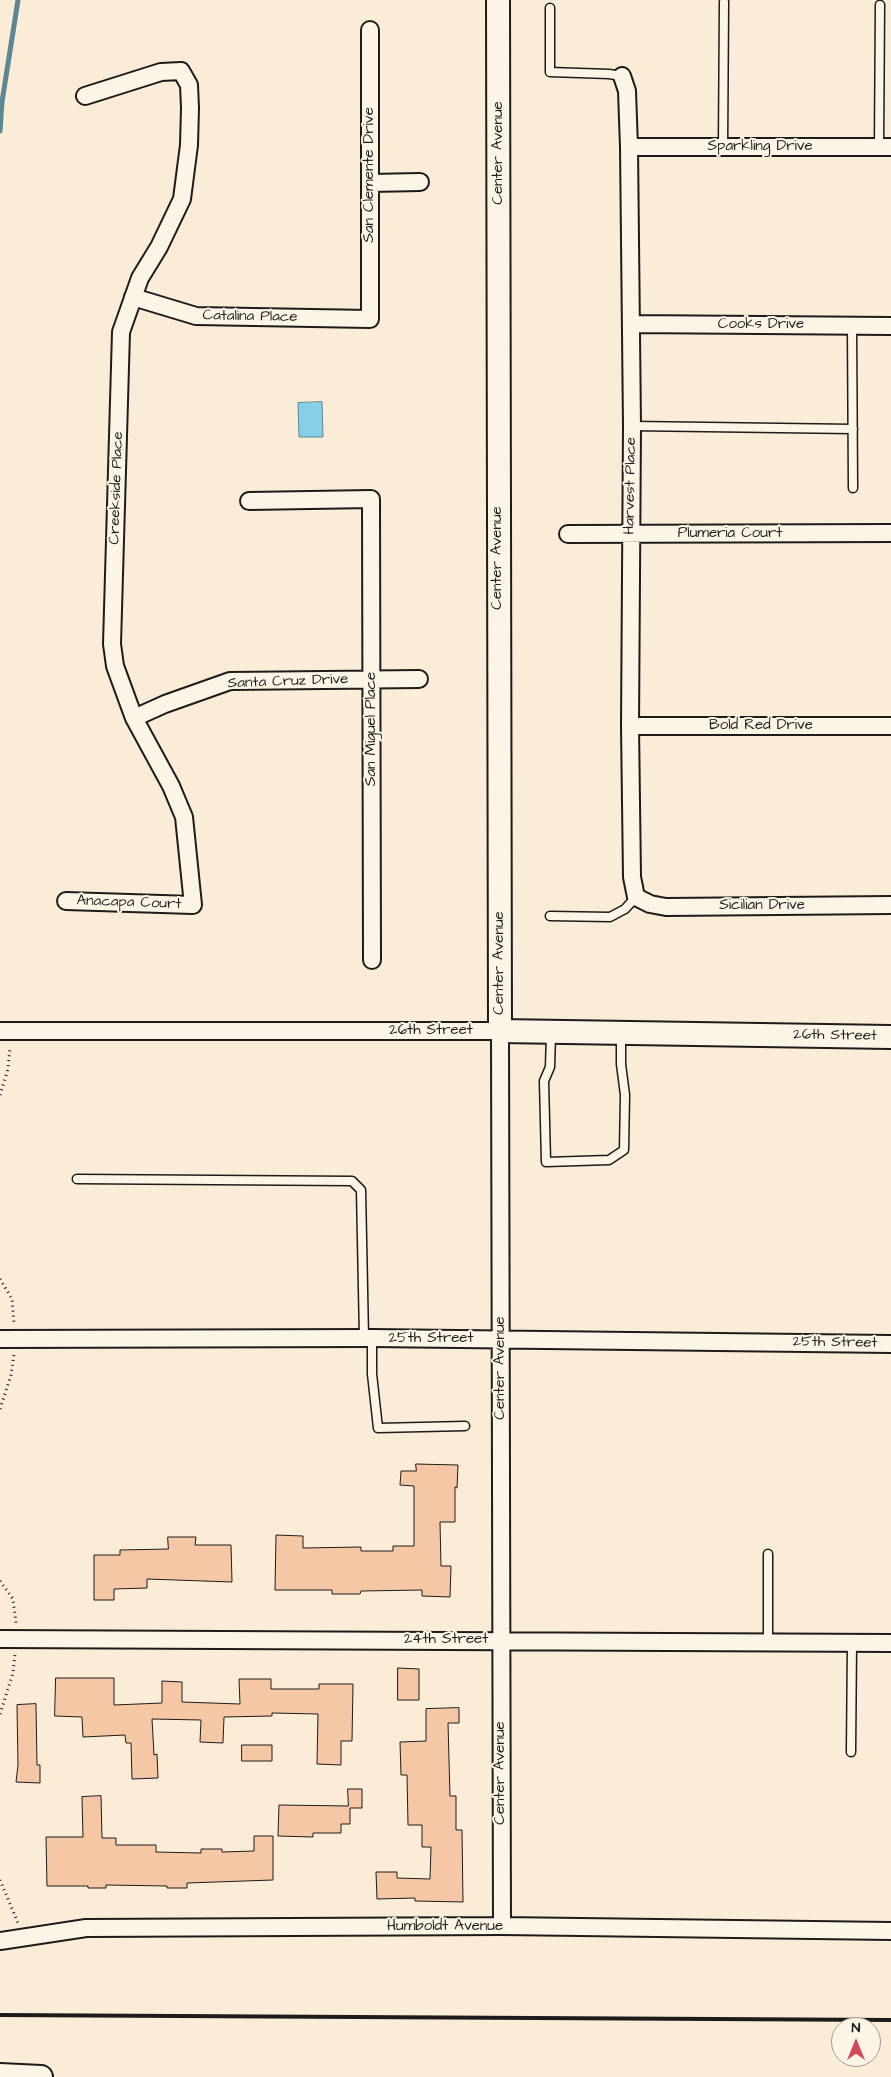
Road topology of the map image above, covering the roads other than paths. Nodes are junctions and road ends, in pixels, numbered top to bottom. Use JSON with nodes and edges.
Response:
{"nodes":[{"id":1,"x":498,"y":0,"type":"edge"},
{"id":2,"x":724,"y":2,"type":"dead end"},
{"id":3,"x":880,"y":5,"type":"dead end"},
{"id":4,"x":550,"y":8,"type":"dead end"},
{"id":5,"x":370,"y":30,"type":"dead end"},
{"id":6,"x":622,"y":76,"type":"joint"},
{"id":7,"x":85,"y":96,"type":"dead end"},
{"id":8,"x":723,"y":147,"type":"junction"},
{"id":9,"x":885,"y":147,"type":"edge"},
{"id":10,"x":629,"y":148,"type":"junction"},
{"id":11,"x":420,"y":182,"type":"dead end"},
{"id":12,"x":370,"y":183,"type":"junction"},
{"id":13,"x":133,"y":297,"type":"junction"},
{"id":14,"x":370,"y":319,"type":"joint"},
{"id":15,"x":631,"y":324,"type":"junction"},
{"id":16,"x":852,"y":326,"type":"junction"},
{"id":17,"x":891,"y":326,"type":"edge"},
{"id":18,"x":632,"y":426,"type":"junction"},
{"id":19,"x":853,"y":429,"type":"junction"},
{"id":20,"x":853,"y":488,"type":"dead end"},
{"id":21,"x":249,"y":500,"type":"dead end"},
{"id":22,"x":891,"y":533,"type":"edge"},
{"id":23,"x":568,"y":534,"type":"dead end"},
{"id":24,"x":630,"y":534,"type":"junction"},
{"id":25,"x":372,"y":679,"type":"junction"},
{"id":26,"x":419,"y":679,"type":"dead end"},
{"id":27,"x":134,"y":718,"type":"junction"},
{"id":28,"x":630,"y":726,"type":"junction"},
{"id":29,"x":891,"y":726,"type":"edge"},
{"id":30,"x":636,"y":897,"type":"junction"},
{"id":31,"x":66,"y":901,"type":"dead end"},
{"id":32,"x":193,"y":905,"type":"joint"},
{"id":33,"x":891,"y":905,"type":"edge"},
{"id":34,"x":550,"y":916,"type":"dead end"},
{"id":35,"x":372,"y":960,"type":"dead end"},
{"id":36,"x":6,"y":1031,"type":"edge"},
{"id":37,"x":500,"y":1031,"type":"junction"},
{"id":38,"x":551,"y":1032,"type":"junction"},
{"id":39,"x":621,"y":1033,"type":"junction"},
{"id":40,"x":891,"y":1037,"type":"edge"},
{"id":41,"x":78,"y":1179,"type":"dead end"},
{"id":42,"x":368,"y":1338,"type":"junction"},
{"id":43,"x":8,"y":1339,"type":"edge"},
{"id":44,"x":501,"y":1339,"type":"junction"},
{"id":45,"x":891,"y":1344,"type":"edge"},
{"id":46,"x":465,"y":1426,"type":"dead end"},
{"id":47,"x":768,"y":1554,"type":"dead end"},
{"id":48,"x":8,"y":1638,"type":"edge"},
{"id":49,"x":501,"y":1641,"type":"junction"},
{"id":50,"x":768,"y":1642,"type":"junction"},
{"id":51,"x":852,"y":1643,"type":"junction"},
{"id":52,"x":891,"y":1643,"type":"edge"},
{"id":53,"x":851,"y":1752,"type":"dead end"},
{"id":54,"x":502,"y":1926,"type":"junction"},
{"id":55,"x":891,"y":1931,"type":"edge"},
{"id":56,"x":0,"y":1941,"type":"edge"},
{"id":57,"x":0,"y":2075,"type":"edge"},
{"id":58,"x":41,"y":2077,"type":"edge"}],
"edges":[{"from":1,"to":37,"type":"street","name":"Center Avenue"},
{"from":2,"to":8,"type":"lane"},
{"from":3,"to":9,"type":"lane"},
{"from":4,"to":6,"type":"lane"},
{"from":5,"to":12,"type":"street","name":"San Clemente Drive"},
{"from":6,"to":10,"type":"street","name":"Harvest Place"},
{"from":7,"to":13,"type":"street","name":"Creekside Place"},
{"from":8,"to":9,"type":"street","name":"Sparkling Drive"},
{"from":8,"to":10,"type":"street","name":"Sparkling Drive"},
{"from":10,"to":15,"type":"street","name":"Harvest Place"},
{"from":11,"to":12,"type":"street"},
{"from":12,"to":14,"type":"street","name":"San Clemente Drive"},
{"from":13,"to":14,"type":"street","name":"Catalina Place"},
{"from":13,"to":27,"type":"street","name":"Creekside Place"},
{"from":15,"to":16,"type":"street","name":"Cooks Drive"},
{"from":15,"to":18,"type":"street","name":"Harvest Place"},
{"from":16,"to":17,"type":"street","name":"Cooks Drive"},
{"from":16,"to":19,"type":"lane"},
{"from":18,"to":19,"type":"lane"},
{"from":18,"to":24,"type":"street","name":"Harvest Place"},
{"from":19,"to":20,"type":"lane"},
{"from":21,"to":25,"type":"street","name":"San Miguel Place"},
{"from":22,"to":24,"type":"street","name":"Plumeria Court"},
{"from":23,"to":24,"type":"street","name":"Plumeria Court"},
{"from":24,"to":28,"type":"street","name":"Harvest Place"},
{"from":25,"to":26,"type":"street","name":"Santa Cruz Drive"},
{"from":25,"to":27,"type":"street","name":"Santa Cruz Drive"},
{"from":25,"to":35,"type":"street","name":"San Miguel Place"},
{"from":27,"to":32,"type":"street","name":"Creekside Place"},
{"from":28,"to":29,"type":"street","name":"Bold Red Drive"},
{"from":28,"to":30,"type":"street","name":"Harvest Place"},
{"from":30,"to":33,"type":"street","name":"Sicilian Drive"},
{"from":30,"to":34,"type":"lane"},
{"from":31,"to":32,"type":"street","name":"Anacapa Court"},
{"from":36,"to":37,"type":"street","name":"26th Street"},
{"from":37,"to":38,"type":"street","name":"26th Street"},
{"from":37,"to":44,"type":"street","name":"Center Avenue"},
{"from":38,"to":39,"type":"street","name":"26th Street"},
{"from":38,"to":39,"type":"lane"},
{"from":39,"to":40,"type":"street","name":"26th Street"},
{"from":41,"to":42,"type":"lane"},
{"from":42,"to":43,"type":"street","name":"25th Street"},
{"from":42,"to":44,"type":"street","name":"25th Street"},
{"from":42,"to":46,"type":"lane"},
{"from":44,"to":45,"type":"street","name":"25th Street"},
{"from":44,"to":49,"type":"street","name":"Center Avenue"},
{"from":47,"to":50,"type":"lane"},
{"from":48,"to":49,"type":"street","name":"24th Street"},
{"from":49,"to":50,"type":"street","name":"24th Street"},
{"from":49,"to":54,"type":"street","name":"Center Avenue"},
{"from":50,"to":51,"type":"street","name":"24th Street"},
{"from":51,"to":52,"type":"street","name":"24th Street"},
{"from":51,"to":53,"type":"lane"},
{"from":54,"to":55,"type":"street","name":"Humboldt Avenue"},
{"from":54,"to":56,"type":"street","name":"Humboldt Avenue"},
{"from":57,"to":58,"type":"street"}]}
